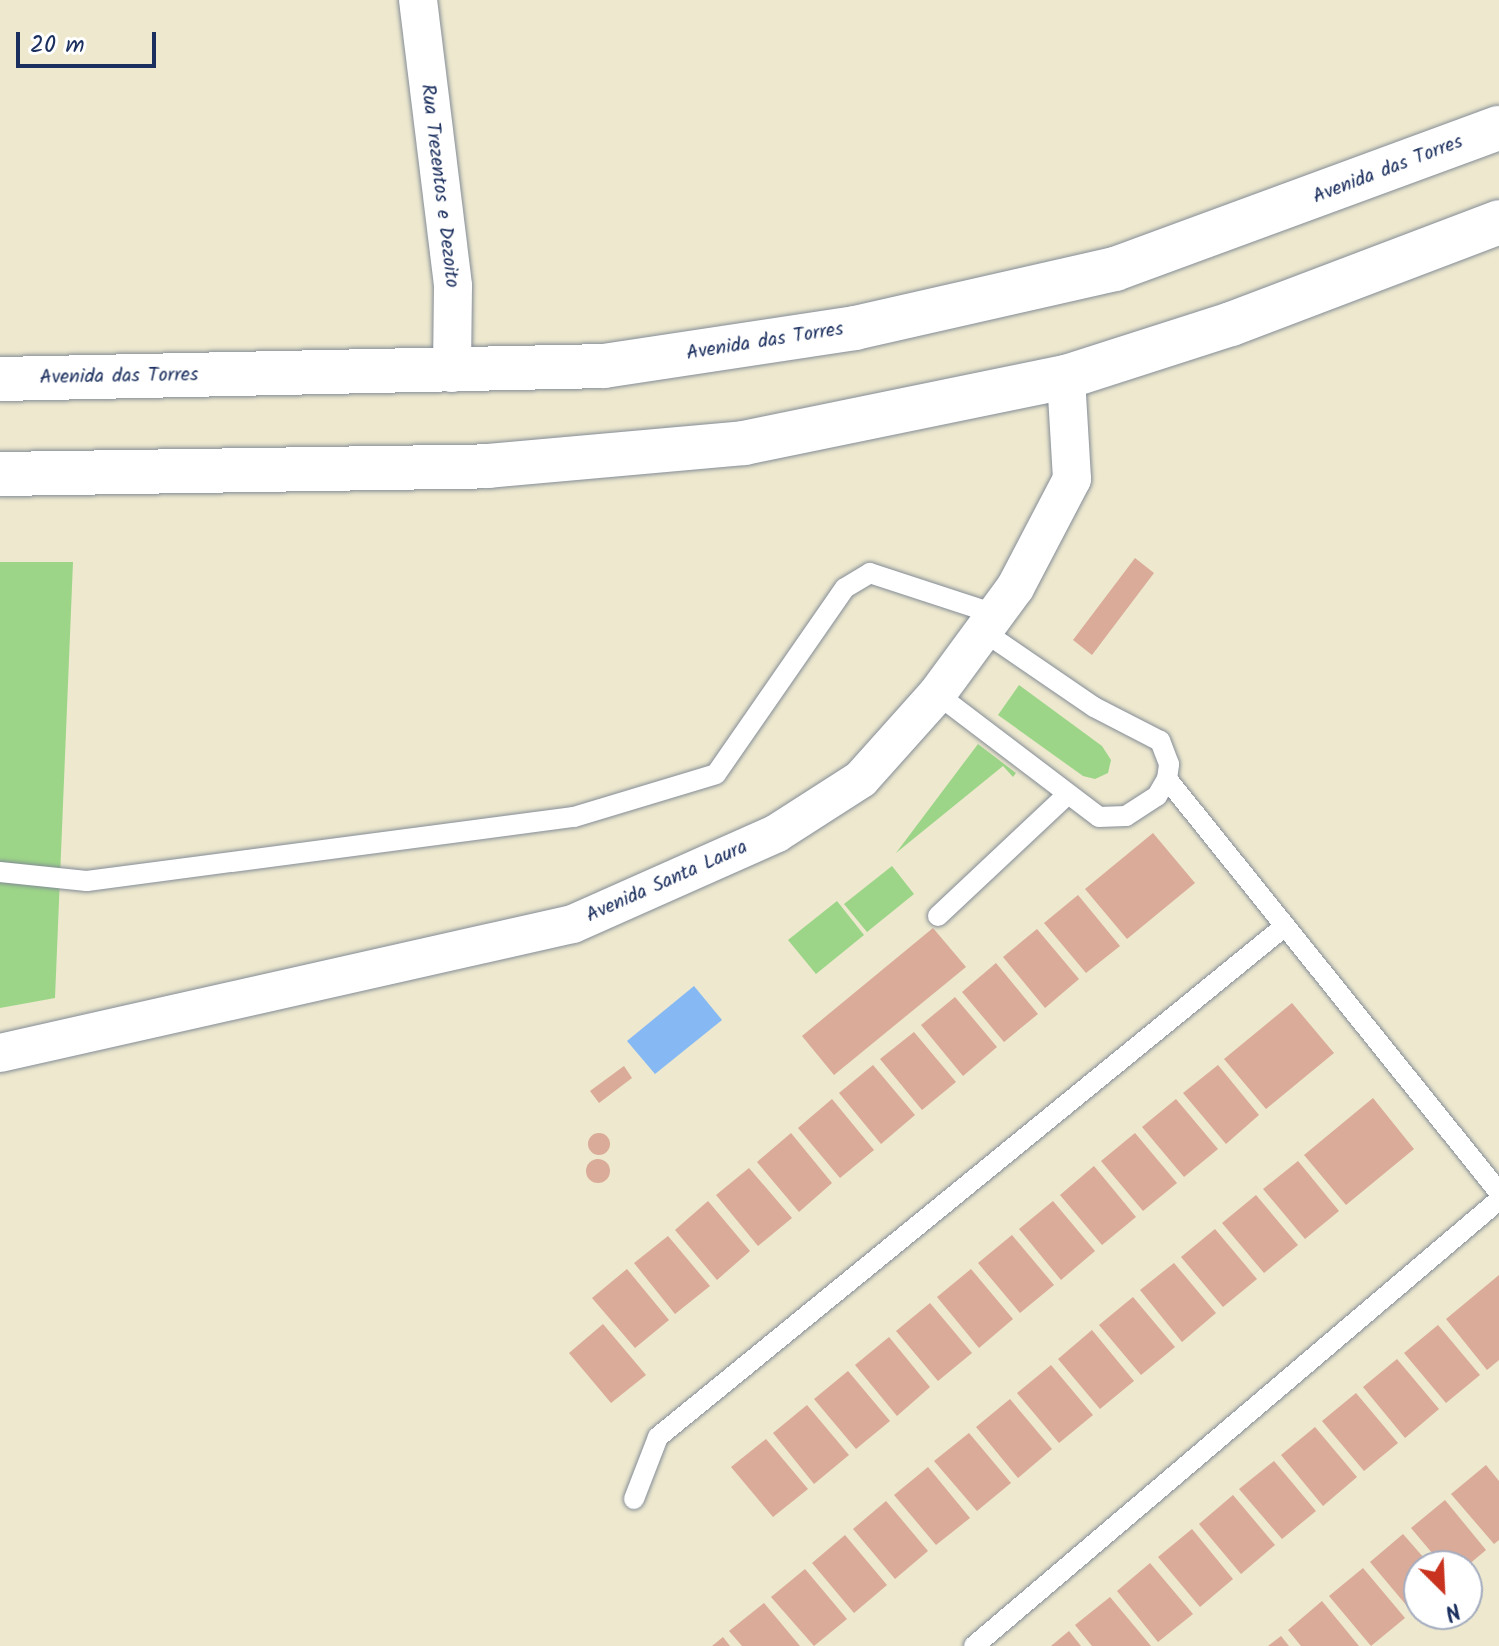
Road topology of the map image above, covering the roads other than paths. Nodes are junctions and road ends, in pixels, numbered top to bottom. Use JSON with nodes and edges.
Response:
{"nodes":[{"id":1,"x":418,"y":0,"type":"edge"},
{"id":2,"x":1499,"y":128,"type":"edge"},
{"id":3,"x":1499,"y":222,"type":"edge"},
{"id":4,"x":452,"y":373,"type":"junction"},
{"id":5,"x":1066,"y":377,"type":"junction"},
{"id":6,"x":0,"y":379,"type":"edge"},
{"id":7,"x":0,"y":474,"type":"edge"},
{"id":8,"x":989,"y":622,"type":"junction"},
{"id":9,"x":937,"y":694,"type":"junction"},
{"id":10,"x":1167,"y":779,"type":"junction"},
{"id":11,"x":1068,"y":794,"type":"junction"},
{"id":12,"x":0,"y":872,"type":"edge"},
{"id":13,"x":938,"y":916,"type":"dead end"},
{"id":14,"x":1285,"y":926,"type":"junction"},
{"id":15,"x":0,"y":1053,"type":"edge"},
{"id":16,"x":1499,"y":1192,"type":"edge"},
{"id":17,"x":1499,"y":1200,"type":"edge"},
{"id":18,"x":634,"y":1499,"type":"dead end"},
{"id":19,"x":974,"y":1646,"type":"edge"}],
"edges":[{"from":1,"to":4,"type":"street","name":"Rua Trezentos e Dezoito"},
{"from":2,"to":4,"type":"main road","name":"Avenida das Torres"},
{"from":3,"to":5,"type":"main road"},
{"from":4,"to":6,"type":"main road","name":"Avenida das Torres"},
{"from":5,"to":7,"type":"main road"},
{"from":5,"to":8,"type":"street","name":"Avenida Santa Laura"},
{"from":8,"to":9,"type":"street","name":"Avenida Santa Laura"},
{"from":8,"to":10,"type":"lane"},
{"from":8,"to":12,"type":"lane"},
{"from":9,"to":11,"type":"lane"},
{"from":9,"to":15,"type":"street","name":"Avenida Santa Laura"},
{"from":10,"to":11,"type":"lane"},
{"from":10,"to":14,"type":"lane"},
{"from":11,"to":13,"type":"lane"},
{"from":14,"to":16,"type":"lane"},
{"from":14,"to":18,"type":"lane"},
{"from":17,"to":19,"type":"lane"}]}
